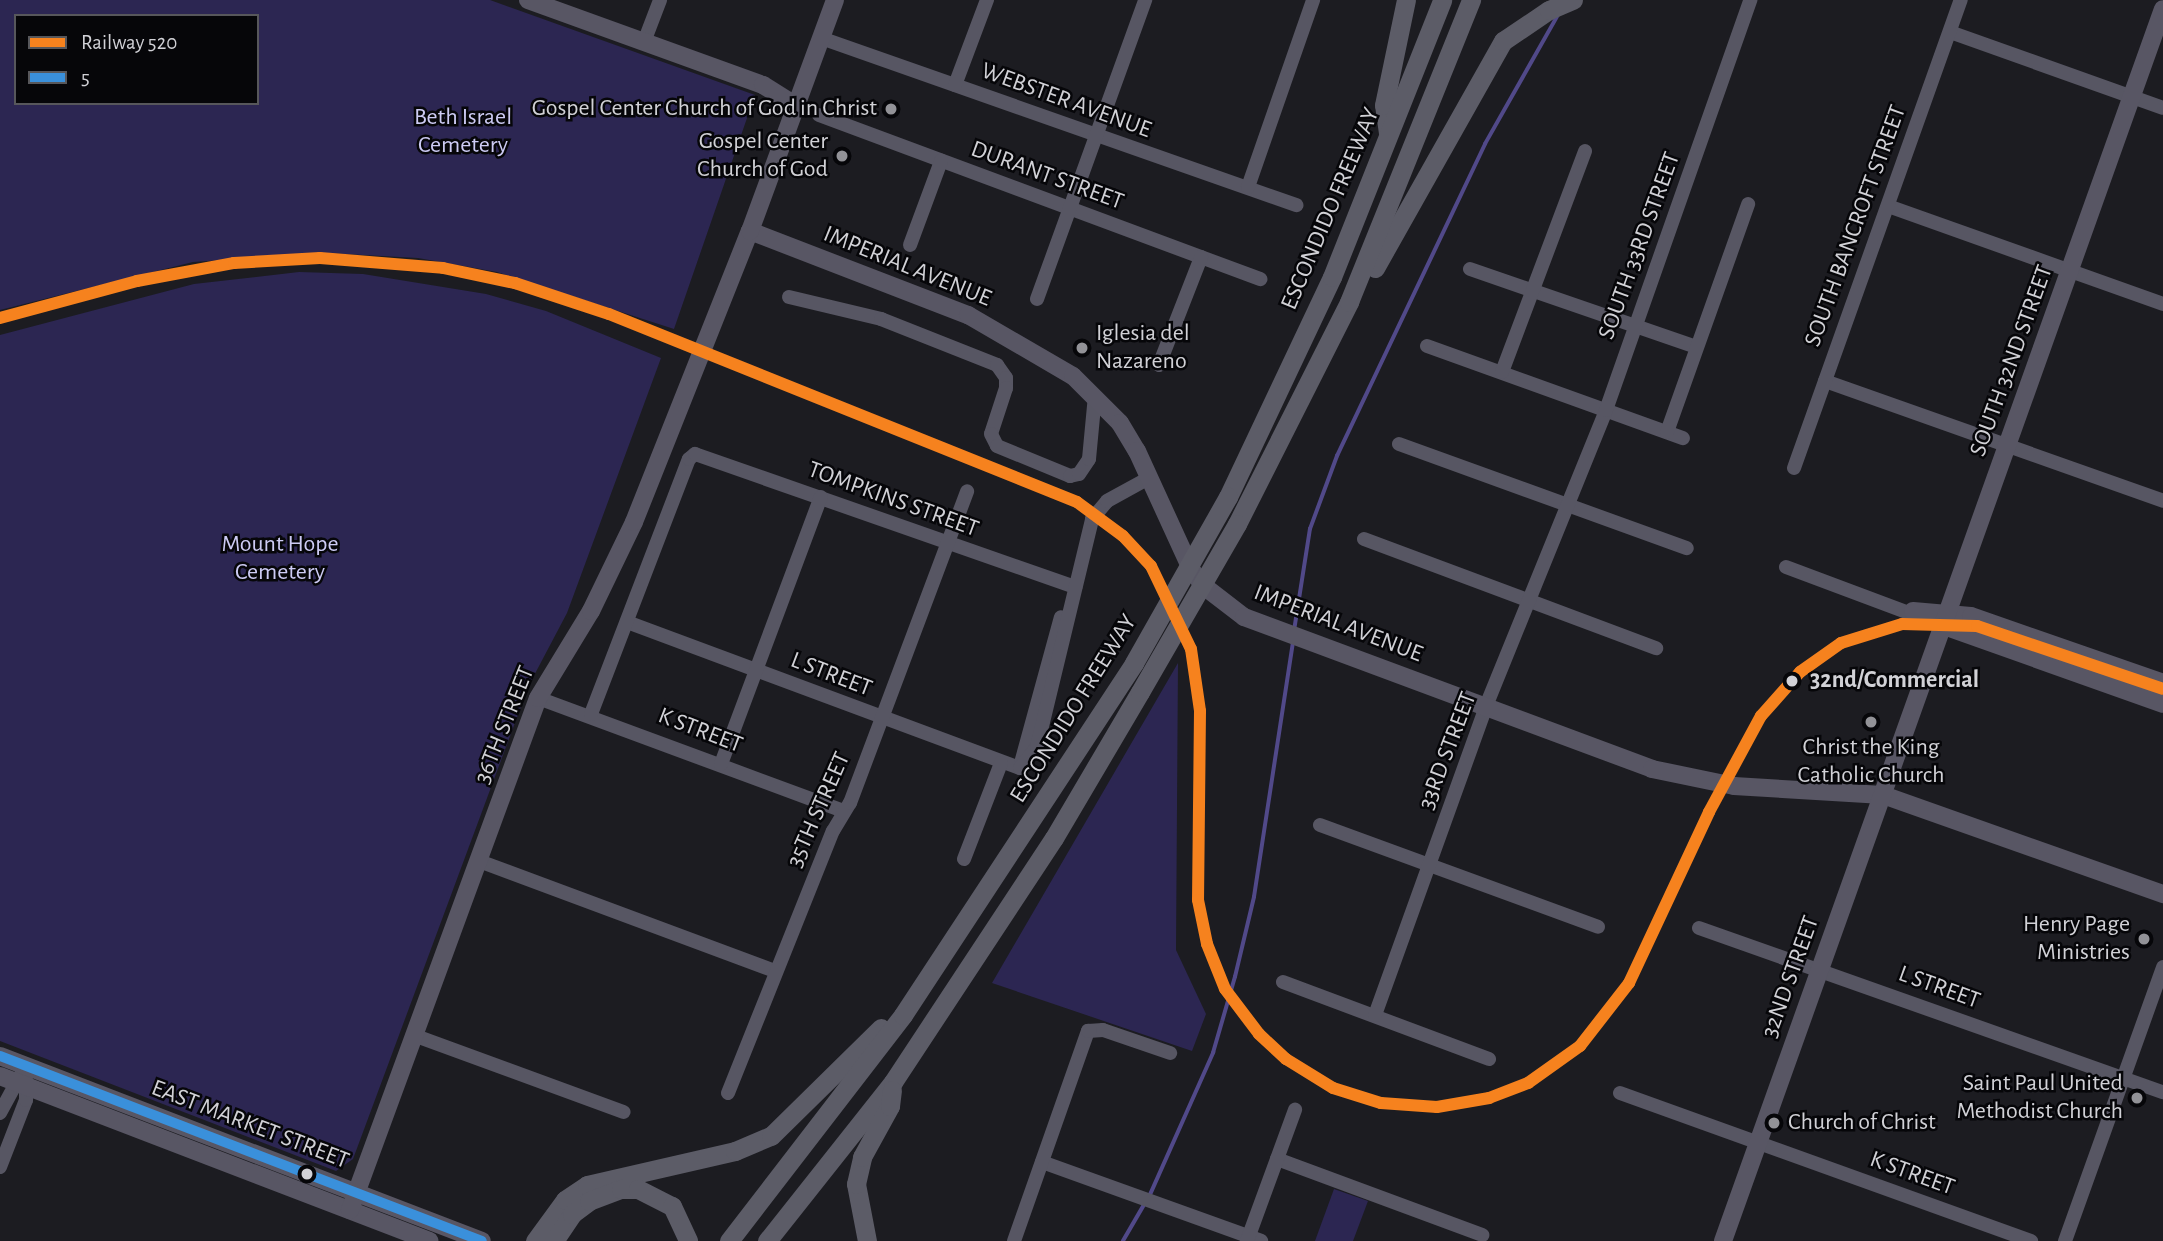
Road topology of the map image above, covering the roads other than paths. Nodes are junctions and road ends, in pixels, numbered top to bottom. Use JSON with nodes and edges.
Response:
{"nodes":[{"id":1,"x":528,"y":0,"type":"edge"},
{"id":2,"x":660,"y":0,"type":"edge"},
{"id":3,"x":835,"y":0,"type":"edge"},
{"id":4,"x":987,"y":0,"type":"edge"},
{"id":5,"x":1145,"y":0,"type":"edge"},
{"id":6,"x":1313,"y":0,"type":"edge"},
{"id":7,"x":1406,"y":0,"type":"edge"},
{"id":8,"x":1442,"y":0,"type":"edge"},
{"id":9,"x":1471,"y":0,"type":"edge"},
{"id":10,"x":1573,"y":0,"type":"edge"},
{"id":11,"x":1751,"y":0,"type":"edge"},
{"id":12,"x":1961,"y":0,"type":"edge"},
{"id":13,"x":2163,"y":9,"type":"edge"},
{"id":14,"x":1950,"y":32,"type":"junction"},
{"id":15,"x":821,"y":38,"type":"junction"},
{"id":16,"x":644,"y":42,"type":"junction"},
{"id":17,"x":955,"y":85,"type":"junction"},
{"id":18,"x":2132,"y":97,"type":"junction"},
{"id":19,"x":795,"y":105,"type":"junction"},
{"id":20,"x":2163,"y":108,"type":"edge"},
{"id":21,"x":819,"y":115,"type":"dead end"},
{"id":22,"x":1389,"y":135,"type":"junction"},
{"id":23,"x":1097,"y":136,"type":"junction"},
{"id":24,"x":1585,"y":151,"type":"dead end"},
{"id":25,"x":941,"y":162,"type":"junction"},
{"id":26,"x":1248,"y":187,"type":"junction"},
{"id":27,"x":1748,"y":204,"type":"dead end"},
{"id":28,"x":1296,"y":205,"type":"dead end"},
{"id":29,"x":1888,"y":206,"type":"junction"},
{"id":30,"x":1070,"y":207,"type":"junction"},
{"id":31,"x":750,"y":231,"type":"junction"},
{"id":32,"x":910,"y":245,"type":"dead end"},
{"id":33,"x":1201,"y":257,"type":"junction"},
{"id":34,"x":1470,"y":269,"type":"dead end"},
{"id":35,"x":2070,"y":271,"type":"junction"},
{"id":36,"x":1261,"y":279,"type":"dead end"},
{"id":37,"x":1532,"y":289,"type":"junction"},
{"id":38,"x":789,"y":297,"type":"dead end"},
{"id":39,"x":1037,"y":299,"type":"dead end"},
{"id":40,"x":1349,"y":302,"type":"junction"},
{"id":41,"x":2163,"y":304,"type":"edge"},
{"id":42,"x":1635,"y":327,"type":"junction"},
{"id":43,"x":1427,"y":346,"type":"dead end"},
{"id":44,"x":1696,"y":347,"type":"junction"},
{"id":45,"x":1159,"y":365,"type":"dead end"},
{"id":46,"x":1502,"y":372,"type":"junction"},
{"id":47,"x":1825,"y":381,"type":"junction"},
{"id":48,"x":1095,"y":396,"type":"junction"},
{"id":49,"x":1606,"y":410,"type":"junction"},
{"id":50,"x":1667,"y":432,"type":"junction"},
{"id":51,"x":1683,"y":438,"type":"dead end"},
{"id":52,"x":1399,"y":444,"type":"dead end"},
{"id":53,"x":2006,"y":445,"type":"junction"},
{"id":54,"x":1794,"y":468,"type":"dead end"},
{"id":55,"x":1150,"y":478,"type":"junction"},
{"id":56,"x":967,"y":491,"type":"dead end"},
{"id":57,"x":821,"y":497,"type":"junction"},
{"id":58,"x":2163,"y":501,"type":"edge"},
{"id":59,"x":1568,"y":505,"type":"junction"},
{"id":60,"x":1363,"y":539,"type":"dead end"},
{"id":61,"x":948,"y":544,"type":"junction"},
{"id":62,"x":1687,"y":548,"type":"dead end"},
{"id":63,"x":1786,"y":566,"type":"dead end"},
{"id":64,"x":1074,"y":587,"type":"junction"},
{"id":65,"x":1531,"y":599,"type":"junction"},
{"id":66,"x":1913,"y":611,"type":"joint"},
{"id":67,"x":1946,"y":620,"type":"junction"},
{"id":68,"x":626,"y":622,"type":"junction"},
{"id":69,"x":1656,"y":648,"type":"dead end"},
{"id":70,"x":754,"y":669,"type":"junction"},
{"id":71,"x":2163,"y":683,"type":"edge"},
{"id":72,"x":538,"y":698,"type":"junction"},
{"id":73,"x":2163,"y":704,"type":"edge"},
{"id":74,"x":1486,"y":706,"type":"junction"},
{"id":75,"x":591,"y":714,"type":"junction"},
{"id":76,"x":882,"y":719,"type":"junction"},
{"id":77,"x":1906,"y":729,"type":"joint"},
{"id":78,"x":1001,"y":763,"type":"junction"},
{"id":79,"x":721,"y":764,"type":"junction"},
{"id":80,"x":1883,"y":795,"type":"junction"},
{"id":81,"x":844,"y":811,"type":"junction"},
{"id":82,"x":1320,"y":825,"type":"dead end"},
{"id":83,"x":964,"y":859,"type":"dead end"},
{"id":84,"x":479,"y":861,"type":"junction"},
{"id":85,"x":1430,"y":865,"type":"junction"},
{"id":86,"x":2163,"y":894,"type":"edge"},
{"id":87,"x":1598,"y":927,"type":"dead end"},
{"id":88,"x":1699,"y":928,"type":"dead end"},
{"id":89,"x":2163,"y":967,"type":"edge"},
{"id":90,"x":1820,"y":970,"type":"junction"},
{"id":91,"x":774,"y":971,"type":"junction"},
{"id":92,"x":929,"y":978,"type":"junction"},
{"id":93,"x":1283,"y":982,"type":"dead end"},
{"id":94,"x":1375,"y":1015,"type":"junction"},
{"id":95,"x":416,"y":1036,"type":"junction"},
{"id":96,"x":1170,"y":1053,"type":"dead end"},
{"id":97,"x":0,"y":1056,"type":"edge"},
{"id":98,"x":1489,"y":1059,"type":"dead end"},
{"id":99,"x":27,"y":1066,"type":"junction"},
{"id":100,"x":2123,"y":1078,"type":"junction"},
{"id":101,"x":14,"y":1081,"type":"edge"},
{"id":102,"x":893,"y":1082,"type":"junction"},
{"id":103,"x":2163,"y":1092,"type":"edge"},
{"id":104,"x":728,"y":1093,"type":"dead end"},
{"id":105,"x":1620,"y":1093,"type":"dead end"},
{"id":106,"x":1295,"y":1110,"type":"dead end"},
{"id":107,"x":624,"y":1112,"type":"dead end"},
{"id":108,"x":0,"y":1113,"type":"edge"},
{"id":109,"x":1758,"y":1143,"type":"junction"},
{"id":110,"x":1277,"y":1159,"type":"junction"},
{"id":111,"x":1042,"y":1163,"type":"junction"},
{"id":112,"x":0,"y":1167,"type":"edge"},
{"id":113,"x":358,"y":1191,"type":"junction"},
{"id":114,"x":350,"y":1210,"type":"junction"},
{"id":115,"x":1482,"y":1235,"type":"dead end"},
{"id":116,"x":1252,"y":1239,"type":"edge"},
{"id":117,"x":429,"y":1241,"type":"edge"},
{"id":118,"x":482,"y":1241,"type":"edge"},
{"id":119,"x":535,"y":1241,"type":"edge"},
{"id":120,"x":554,"y":1241,"type":"edge"},
{"id":121,"x":688,"y":1241,"type":"edge"},
{"id":122,"x":729,"y":1241,"type":"edge"},
{"id":123,"x":767,"y":1241,"type":"edge"},
{"id":124,"x":867,"y":1241,"type":"edge"},
{"id":125,"x":1014,"y":1241,"type":"edge"},
{"id":126,"x":1723,"y":1241,"type":"edge"},
{"id":127,"x":2031,"y":1241,"type":"edge"},
{"id":128,"x":2065,"y":1241,"type":"edge"}],
"edges":[{"from":1,"to":16,"type":"main road"},
{"from":2,"to":16,"type":"street"},
{"from":3,"to":15,"type":"main road"},
{"from":4,"to":17,"type":"street"},
{"from":5,"to":23,"type":"street"},
{"from":6,"to":26,"type":"street"},
{"from":7,"to":22,"type":"highway"},
{"from":8,"to":22,"type":"highway","name":"ESCONDIDO FREEWAY"},
{"from":9,"to":40,"type":"highway","name":"ESCONDIDO FREEWAY"},
{"from":10,"to":40,"type":"highway"},
{"from":11,"to":42,"type":"street","name":"SOUTH 33RD STREET"},
{"from":12,"to":14,"type":"street","name":"SOUTH BANCROFT STREET"},
{"from":13,"to":18,"type":"main road","name":"SOUTH 32ND STREET"},
{"from":14,"to":18,"type":"street"},
{"from":14,"to":29,"type":"street","name":"SOUTH BANCROFT STREET"},
{"from":15,"to":17,"type":"street","name":"WEBSTER AVENUE"},
{"from":15,"to":19,"type":"main road"},
{"from":16,"to":19,"type":"main road"},
{"from":17,"to":23,"type":"street","name":"WEBSTER AVENUE"},
{"from":18,"to":20,"type":"street"},
{"from":18,"to":35,"type":"main road","name":"SOUTH 32ND STREET"},
{"from":19,"to":31,"type":"main road"},
{"from":21,"to":25,"type":"street","name":"DURANT STREET"},
{"from":22,"to":92,"type":"highway","name":"ESCONDIDO FREEWAY","bridge":true},
{"from":23,"to":26,"type":"street","name":"WEBSTER AVENUE"},
{"from":23,"to":30,"type":"street"},
{"from":24,"to":37,"type":"street"},
{"from":25,"to":30,"type":"street","name":"DURANT STREET"},
{"from":25,"to":32,"type":"street"},
{"from":26,"to":28,"type":"street","name":"WEBSTER AVENUE"},
{"from":27,"to":44,"type":"street"},
{"from":29,"to":35,"type":"street"},
{"from":29,"to":47,"type":"street","name":"SOUTH BANCROFT STREET"},
{"from":30,"to":33,"type":"street","name":"DURANT STREET"},
{"from":30,"to":39,"type":"street"},
{"from":31,"to":48,"type":"main road","name":"IMPERIAL AVENUE"},
{"from":31,"to":72,"type":"main road","name":"36TH STREET"},
{"from":33,"to":36,"type":"street","name":"DURANT STREET"},
{"from":33,"to":45,"type":"street"},
{"from":34,"to":37,"type":"street"},
{"from":35,"to":41,"type":"street"},
{"from":35,"to":53,"type":"main road","name":"SOUTH 32ND STREET"},
{"from":37,"to":42,"type":"street"},
{"from":37,"to":46,"type":"street"},
{"from":38,"to":48,"type":"street"},
{"from":40,"to":102,"type":"highway","name":"ESCONDIDO FREEWAY","bridge":true},
{"from":42,"to":44,"type":"street"},
{"from":42,"to":49,"type":"street","name":"SOUTH 33RD STREET"},
{"from":43,"to":46,"type":"street"},
{"from":44,"to":50,"type":"street"},
{"from":46,"to":49,"type":"street"},
{"from":47,"to":53,"type":"street"},
{"from":47,"to":54,"type":"street","name":"SOUTH BANCROFT STREET"},
{"from":48,"to":55,"type":"main road","name":"IMPERIAL AVENUE"},
{"from":49,"to":50,"type":"street"},
{"from":49,"to":59,"type":"street","name":"SOUTH 33RD STREET"},
{"from":50,"to":51,"type":"street"},
{"from":52,"to":59,"type":"street"},
{"from":53,"to":58,"type":"street"},
{"from":53,"to":67,"type":"main road","name":"SOUTH 32ND STREET"},
{"from":55,"to":64,"type":"street"},
{"from":55,"to":74,"type":"main road","name":"IMPERIAL AVENUE"},
{"from":56,"to":61,"type":"street","name":"35TH STREET"},
{"from":57,"to":61,"type":"street","name":"TOMPKINS STREET"},
{"from":57,"to":68,"type":"street","name":"TOMPKINS STREET"},
{"from":57,"to":70,"type":"street"},
{"from":59,"to":62,"type":"street"},
{"from":59,"to":65,"type":"street","name":"33RD STREET"},
{"from":60,"to":65,"type":"street"},
{"from":61,"to":64,"type":"street","name":"TOMPKINS STREET"},
{"from":61,"to":76,"type":"street","name":"35TH STREET"},
{"from":63,"to":66,"type":"street"},
{"from":64,"to":78,"type":"street","name":"L STREET"},
{"from":65,"to":69,"type":"street"},
{"from":65,"to":74,"type":"street","name":"33RD STREET"},
{"from":66,"to":67,"type":"main road"},
{"from":67,"to":71,"type":"main road"},
{"from":67,"to":73,"type":"main road"},
{"from":67,"to":77,"type":"main road","name":"SOUTH 32ND STREET"},
{"from":68,"to":70,"type":"street","name":"L STREET"},
{"from":68,"to":75,"type":"street"},
{"from":70,"to":76,"type":"street","name":"L STREET"},
{"from":70,"to":79,"type":"street"},
{"from":72,"to":75,"type":"street","name":"K STREET"},
{"from":72,"to":84,"type":"main road","name":"36TH STREET"},
{"from":74,"to":80,"type":"main road","name":"IMPERIAL AVENUE"},
{"from":74,"to":85,"type":"street","name":"33RD STREET"},
{"from":75,"to":79,"type":"street","name":"K STREET"},
{"from":76,"to":78,"type":"street","name":"L STREET"},
{"from":76,"to":81,"type":"street","name":"35TH STREET"},
{"from":77,"to":80,"type":"main road","name":"32ND STREET"},
{"from":78,"to":83,"type":"street"},
{"from":79,"to":81,"type":"street","name":"K STREET"},
{"from":80,"to":86,"type":"main road","name":"IMPERIAL AVENUE"},
{"from":80,"to":90,"type":"main road","name":"32ND STREET"},
{"from":81,"to":91,"type":"street","name":"35TH STREET"},
{"from":82,"to":85,"type":"street"},
{"from":84,"to":91,"type":"street"},
{"from":84,"to":95,"type":"main road","name":"36TH STREET"},
{"from":85,"to":87,"type":"street"},
{"from":85,"to":94,"type":"street","name":"33RD STREET"},
{"from":88,"to":90,"type":"street","name":"L STREET"},
{"from":89,"to":100,"type":"street"},
{"from":90,"to":100,"type":"street","name":"L STREET"},
{"from":90,"to":109,"type":"main road","name":"32ND STREET"},
{"from":91,"to":104,"type":"street","name":"35TH STREET"},
{"from":92,"to":119,"type":"highway"},
{"from":92,"to":122,"type":"highway","name":"ESCONDIDO FREEWAY"},
{"from":93,"to":94,"type":"street"},
{"from":94,"to":98,"type":"street"},
{"from":95,"to":107,"type":"street"},
{"from":95,"to":113,"type":"main road","name":"36TH STREET"},
{"from":96,"to":111,"type":"street"},
{"from":97,"to":99,"type":"main road","name":"EAST MARKET STREET"},
{"from":99,"to":101,"type":"street"},
{"from":99,"to":113,"type":"main road","name":"EAST MARKET STREET"},
{"from":100,"to":103,"type":"street","name":"L STREET"},
{"from":100,"to":128,"type":"street"},
{"from":101,"to":108,"type":"street"},
{"from":101,"to":112,"type":"street"},
{"from":101,"to":114,"type":"main road","name":"EAST MARKET STREET"},
{"from":102,"to":123,"type":"highway","name":"ESCONDIDO FREEWAY"},
{"from":102,"to":124,"type":"highway"},
{"from":105,"to":109,"type":"street","name":"K STREET"},
{"from":106,"to":110,"type":"street"},
{"from":109,"to":126,"type":"main road","name":"32ND STREET"},
{"from":109,"to":127,"type":"street","name":"K STREET"},
{"from":110,"to":115,"type":"street"},
{"from":110,"to":116,"type":"street"},
{"from":111,"to":116,"type":"street"},
{"from":111,"to":125,"type":"street"},
{"from":113,"to":114,"type":"main road","name":"36TH STREET"},
{"from":113,"to":118,"type":"main road","name":"EAST MARKET STREET"},
{"from":114,"to":117,"type":"main road","name":"EAST MARKET STREET"},
{"from":120,"to":121,"type":"highway"}]}
